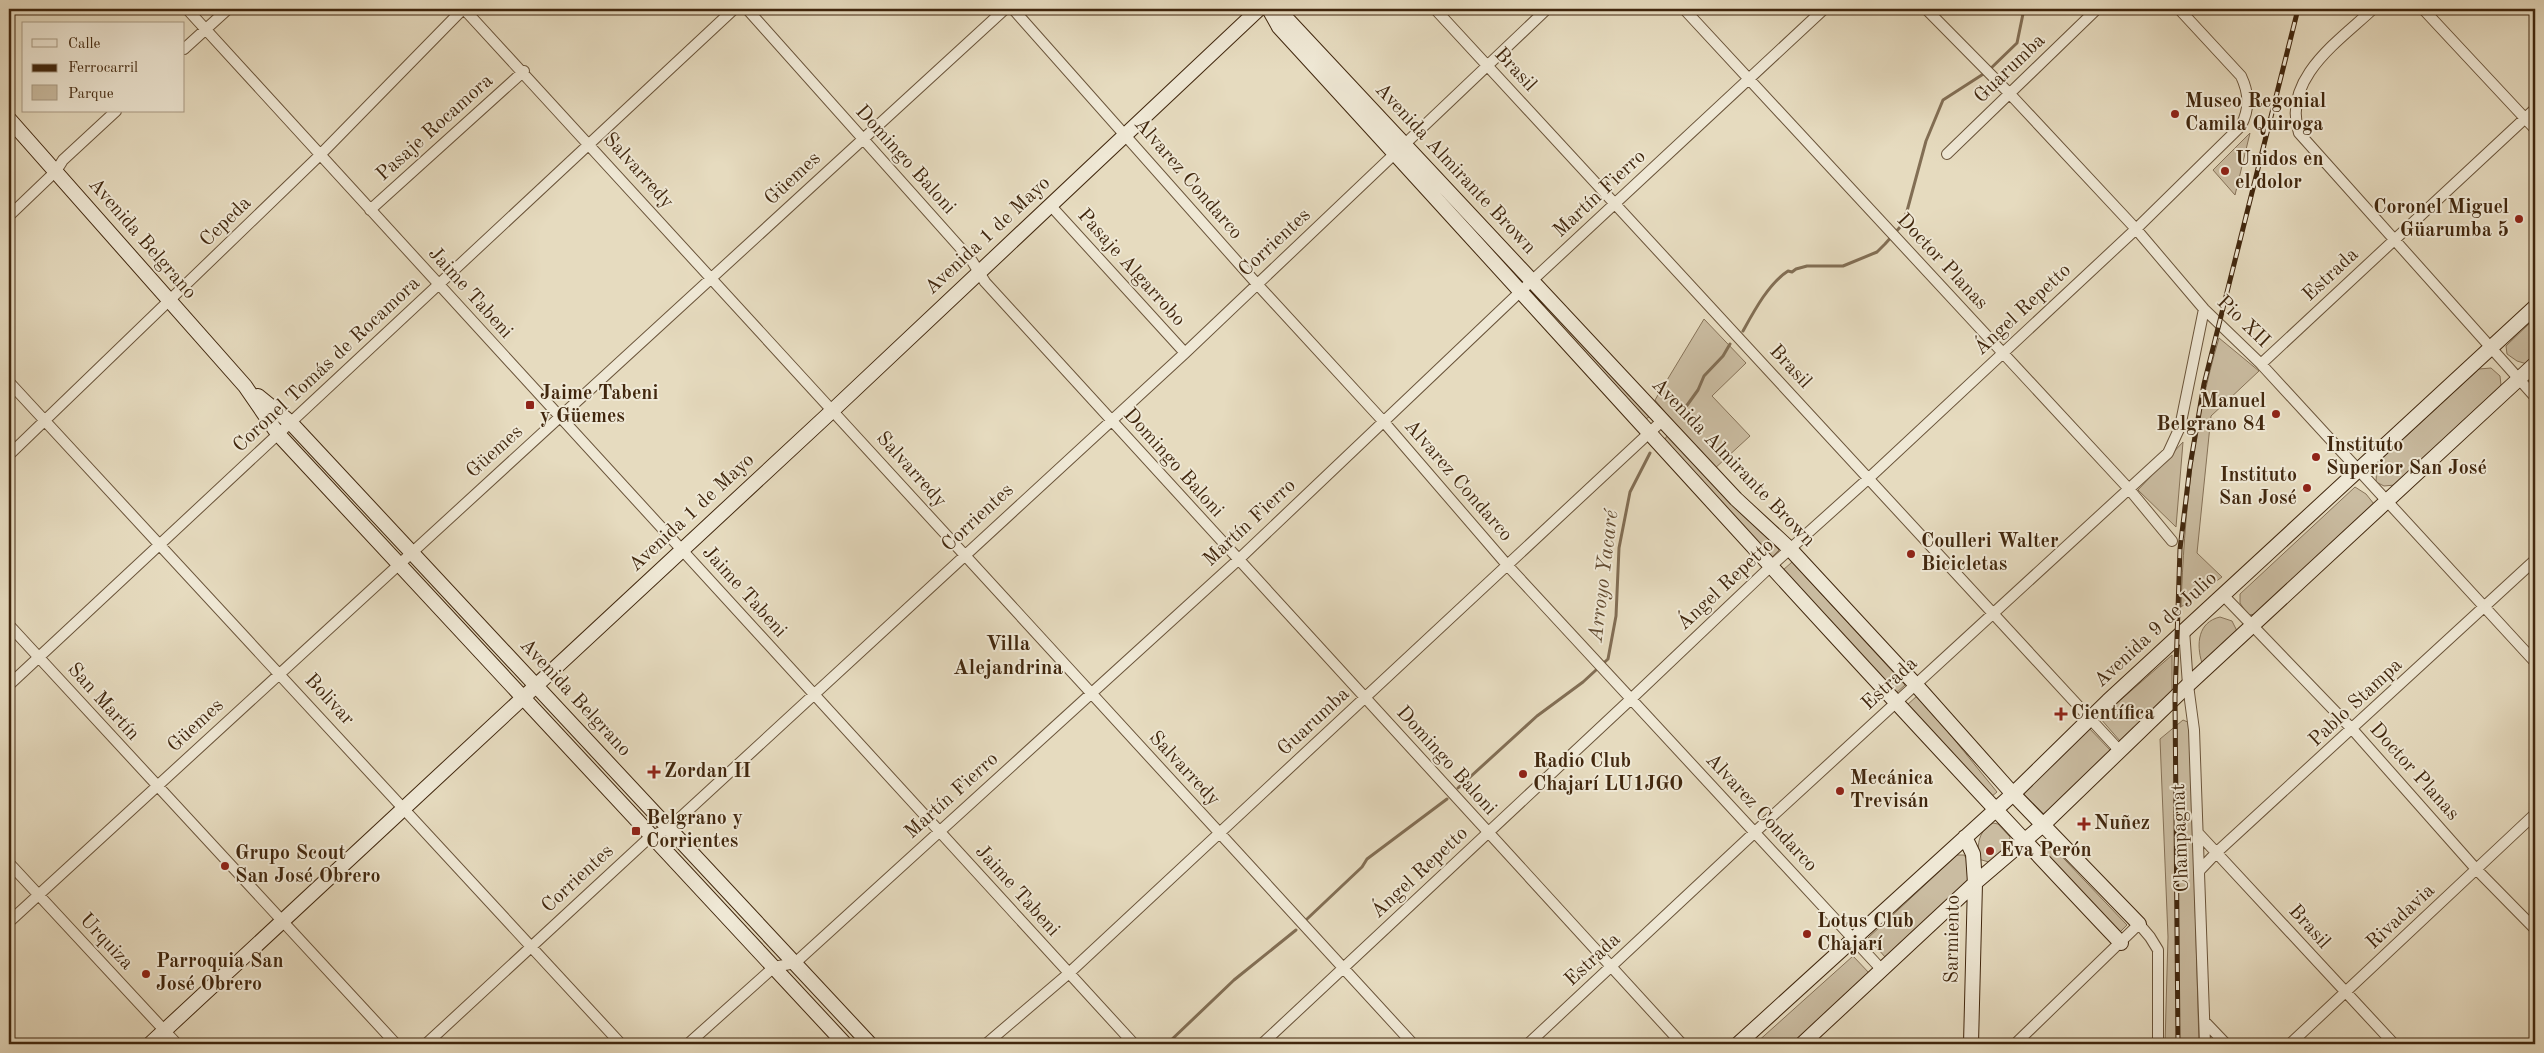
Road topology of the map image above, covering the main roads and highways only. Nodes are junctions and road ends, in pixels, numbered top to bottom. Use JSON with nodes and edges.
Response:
{"nodes":[{"id":1,"x":1259,"y":9,"type":"edge"},
{"id":2,"x":1269,"y":9,"type":"edge"},
{"id":3,"x":1274,"y":9,"type":"edge"},
{"id":4,"x":9,"y":119,"type":"edge"},
{"id":5,"x":1400,"y":149,"type":"junction"},
{"id":6,"x":1527,"y":285,"type":"junction"},
{"id":7,"x":2535,"y":307,"type":"edge"},
{"id":8,"x":2535,"y":364,"type":"edge"},
{"id":9,"x":245,"y":386,"type":"junction"},
{"id":10,"x":536,"y":685,"type":"junction"},
{"id":11,"x":523,"y":698,"type":"junction"},
{"id":12,"x":2013,"y":794,"type":"junction"},
{"id":13,"x":1994,"y":810,"type":"junction"},
{"id":14,"x":2044,"y":824,"type":"junction"},
{"id":15,"x":1965,"y":837,"type":"junction"},
{"id":16,"x":2025,"y":841,"type":"junction"},
{"id":17,"x":1975,"y":883,"type":"junction"},
{"id":18,"x":2139,"y":924,"type":"road end"},
{"id":19,"x":2121,"y":943,"type":"road end"},
{"id":20,"x":150,"y":1044,"type":"edge"},
{"id":21,"x":845,"y":1044,"type":"edge"},
{"id":22,"x":870,"y":1044,"type":"edge"},
{"id":23,"x":1738,"y":1044,"type":"edge"},
{"id":24,"x":1802,"y":1044,"type":"edge"},
{"id":25,"x":1971,"y":1044,"type":"edge"}],
"edges":[{"from":1,"to":10,"type":"main road","name":"Avenida 1 de Mayo"},
{"from":2,"to":5,"type":"main road","name":"Avenida Almirante Brown"},
{"from":3,"to":5,"type":"main road","name":"Avenida Almirante Brown"},
{"from":4,"to":9,"type":"main road","name":"Avenida Belgrano"},
{"from":5,"to":6,"type":"main road","name":"Avenida Almirante Brown"},
{"from":6,"to":12,"type":"main road","name":"Avenida Almirante Brown"},
{"from":6,"to":13,"type":"main road","name":"Avenida Almirante Brown"},
{"from":7,"to":12,"type":"main road","name":"Avenida 9 de Julio"},
{"from":8,"to":14,"type":"main road"},
{"from":9,"to":10,"type":"main road","name":"Avenida Belgrano"},
{"from":9,"to":11,"type":"main road","name":"Avenida Belgrano"},
{"from":10,"to":11,"type":"main road","name":"Avenida 1 de Mayo"},
{"from":10,"to":22,"type":"main road","name":"Avenida Belgrano"},
{"from":11,"to":20,"type":"main road","name":"Avenida 1 de Mayo"},
{"from":11,"to":21,"type":"main road","name":"Avenida Belgrano"},
{"from":12,"to":13,"type":"main road","name":"Avenida 9 de Julio"},
{"from":12,"to":14,"type":"main road","name":"Avenida Almirante Brown"},
{"from":13,"to":15,"type":"main road","name":"Avenida 9 de Julio"},
{"from":13,"to":16,"type":"main road","name":"Avenida Almirante Brown"},
{"from":14,"to":16,"type":"main road"},
{"from":14,"to":18,"type":"main road","name":"Avenida Almirante Brown"},
{"from":15,"to":17,"type":"main road","name":"Sarmiento"},
{"from":15,"to":23,"type":"main road","name":"Avenida 9 de Julio"},
{"from":16,"to":17,"type":"main road"},
{"from":16,"to":19,"type":"main road","name":"Avenida Almirante Brown"},
{"from":17,"to":24,"type":"main road"},
{"from":17,"to":25,"type":"main road","name":"Sarmiento"}]}
